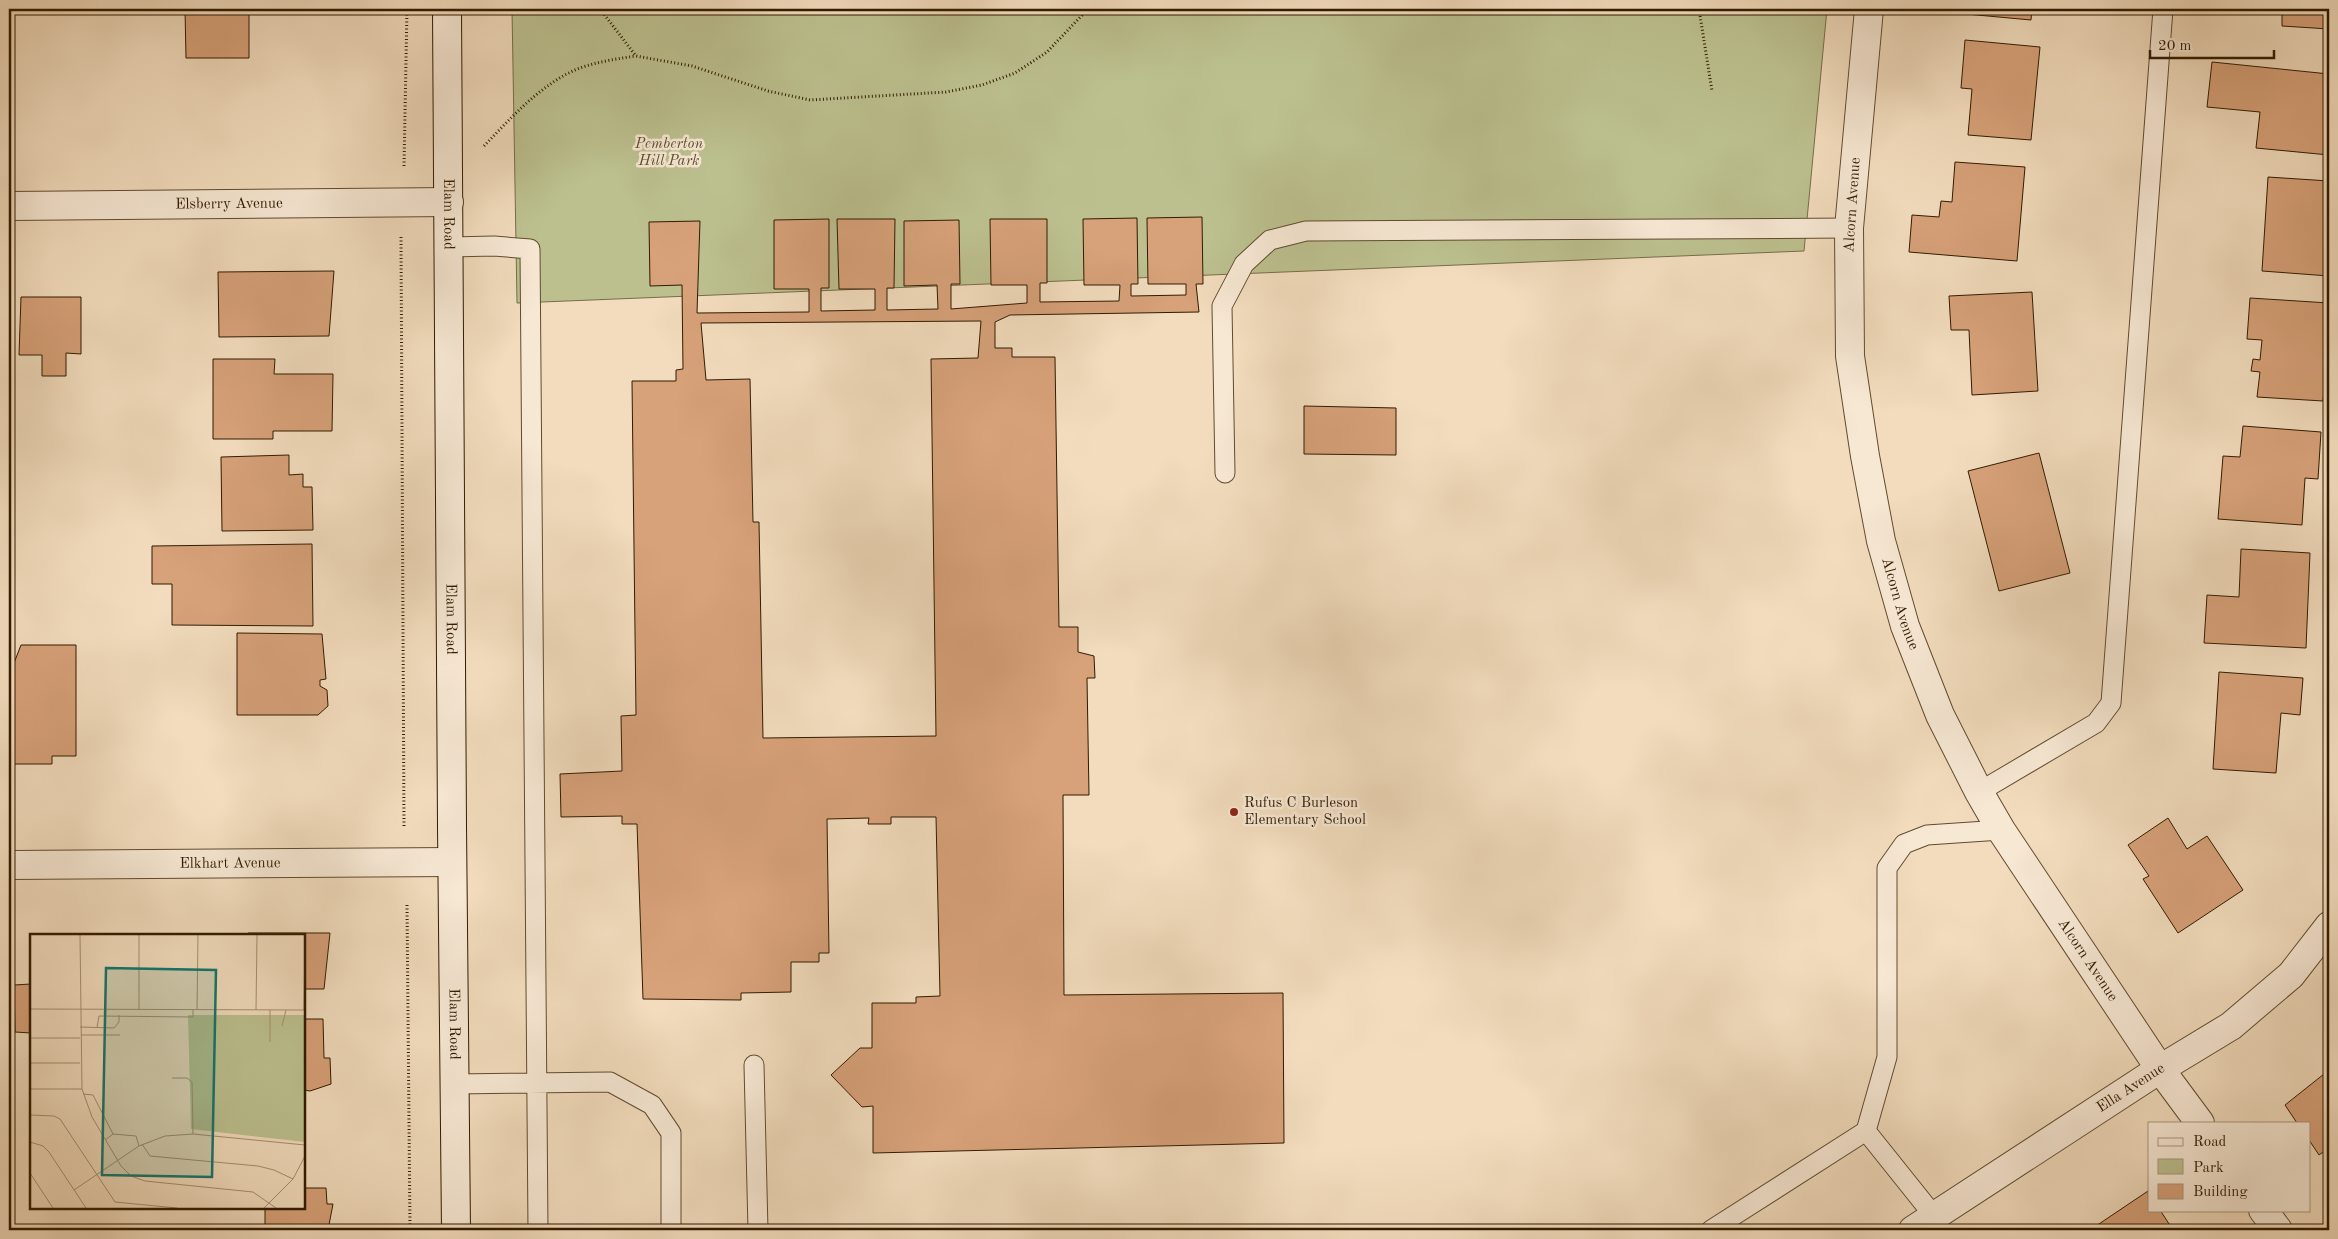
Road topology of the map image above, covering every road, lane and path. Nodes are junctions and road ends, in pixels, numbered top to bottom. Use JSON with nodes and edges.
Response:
{"nodes":[{"id":1,"x":407,"y":9,"type":"edge"},
{"id":2,"x":447,"y":9,"type":"edge"},
{"id":3,"x":600,"y":9,"type":"edge"},
{"id":4,"x":1088,"y":9,"type":"edge"},
{"id":5,"x":1699,"y":9,"type":"edge"},
{"id":6,"x":1869,"y":9,"type":"edge"},
{"id":7,"x":2163,"y":9,"type":"edge"},
{"id":8,"x":636,"y":56,"type":"junction"},
{"id":9,"x":1712,"y":91,"type":"dead end"},
{"id":10,"x":480,"y":150,"type":"dead end"},
{"id":11,"x":403,"y":202,"type":"junction"},
{"id":12,"x":449,"y":202,"type":"junction"},
{"id":13,"x":9,"y":206,"type":"edge"},
{"id":14,"x":1849,"y":228,"type":"junction"},
{"id":15,"x":450,"y":247,"type":"junction"},
{"id":16,"x":1225,"y":473,"type":"dead end"},
{"id":17,"x":1978,"y":792,"type":"junction"},
{"id":18,"x":404,"y":829,"type":"dead end"},
{"id":19,"x":2000,"y":830,"type":"junction"},
{"id":20,"x":452,"y":862,"type":"junction"},
{"id":21,"x":9,"y":865,"type":"edge"},
{"id":22,"x":407,"y":905,"type":"dead end"},
{"id":23,"x":2329,"y":926,"type":"edge"},
{"id":24,"x":754,"y":1065,"type":"dead end"},
{"id":25,"x":2160,"y":1069,"type":"junction"},
{"id":26,"x":455,"y":1084,"type":"junction"},
{"id":27,"x":538,"y":1084,"type":"junction"},
{"id":28,"x":2199,"y":1122,"type":"edge"},
{"id":29,"x":1866,"y":1131,"type":"junction"},
{"id":30,"x":2264,"y":1212,"type":"edge"},
{"id":31,"x":1924,"y":1223,"type":"edge"},
{"id":32,"x":410,"y":1230,"type":"edge"},
{"id":33,"x":456,"y":1230,"type":"edge"},
{"id":34,"x":538,"y":1230,"type":"edge"},
{"id":35,"x":671,"y":1230,"type":"edge"},
{"id":36,"x":758,"y":1230,"type":"edge"},
{"id":37,"x":1711,"y":1230,"type":"edge"},
{"id":38,"x":2278,"y":1230,"type":"edge"}],
"edges":[{"from":1,"to":11,"type":"path"},
{"from":2,"to":12,"type":"street","name":"Elam Road"},
{"from":3,"to":8,"type":"path"},
{"from":4,"to":8,"type":"path"},
{"from":5,"to":9,"type":"path"},
{"from":6,"to":14,"type":"street","name":"Alcorn Avenue"},
{"from":7,"to":17,"type":"lane"},
{"from":8,"to":10,"type":"path"},
{"from":11,"to":12,"type":"street","name":"Elsberry Avenue"},
{"from":11,"to":13,"type":"street","name":"Elsberry Avenue"},
{"from":11,"to":18,"type":"path"},
{"from":12,"to":15,"type":"street","name":"Elam Road"},
{"from":14,"to":16,"type":"lane"},
{"from":14,"to":17,"type":"street","name":"Alcorn Avenue"},
{"from":15,"to":20,"type":"street","name":"Elam Road"},
{"from":15,"to":27,"type":"lane"},
{"from":17,"to":19,"type":"street","name":"Alcorn Avenue"},
{"from":19,"to":25,"type":"street","name":"Alcorn Avenue"},
{"from":19,"to":29,"type":"lane"},
{"from":20,"to":21,"type":"street","name":"Elkhart Avenue"},
{"from":20,"to":26,"type":"street","name":"Elam Road"},
{"from":22,"to":32,"type":"path"},
{"from":23,"to":25,"type":"street","name":"Ella Avenue"},
{"from":24,"to":36,"type":"lane"},
{"from":25,"to":28,"type":"street","name":"Alcorn Avenue"},
{"from":25,"to":31,"type":"street","name":"Ella Avenue"},
{"from":26,"to":27,"type":"lane"},
{"from":26,"to":33,"type":"street","name":"Elam Road"},
{"from":27,"to":34,"type":"lane"},
{"from":27,"to":35,"type":"lane"},
{"from":29,"to":31,"type":"lane"},
{"from":29,"to":37,"type":"lane"},
{"from":30,"to":38,"type":"street"}]}
